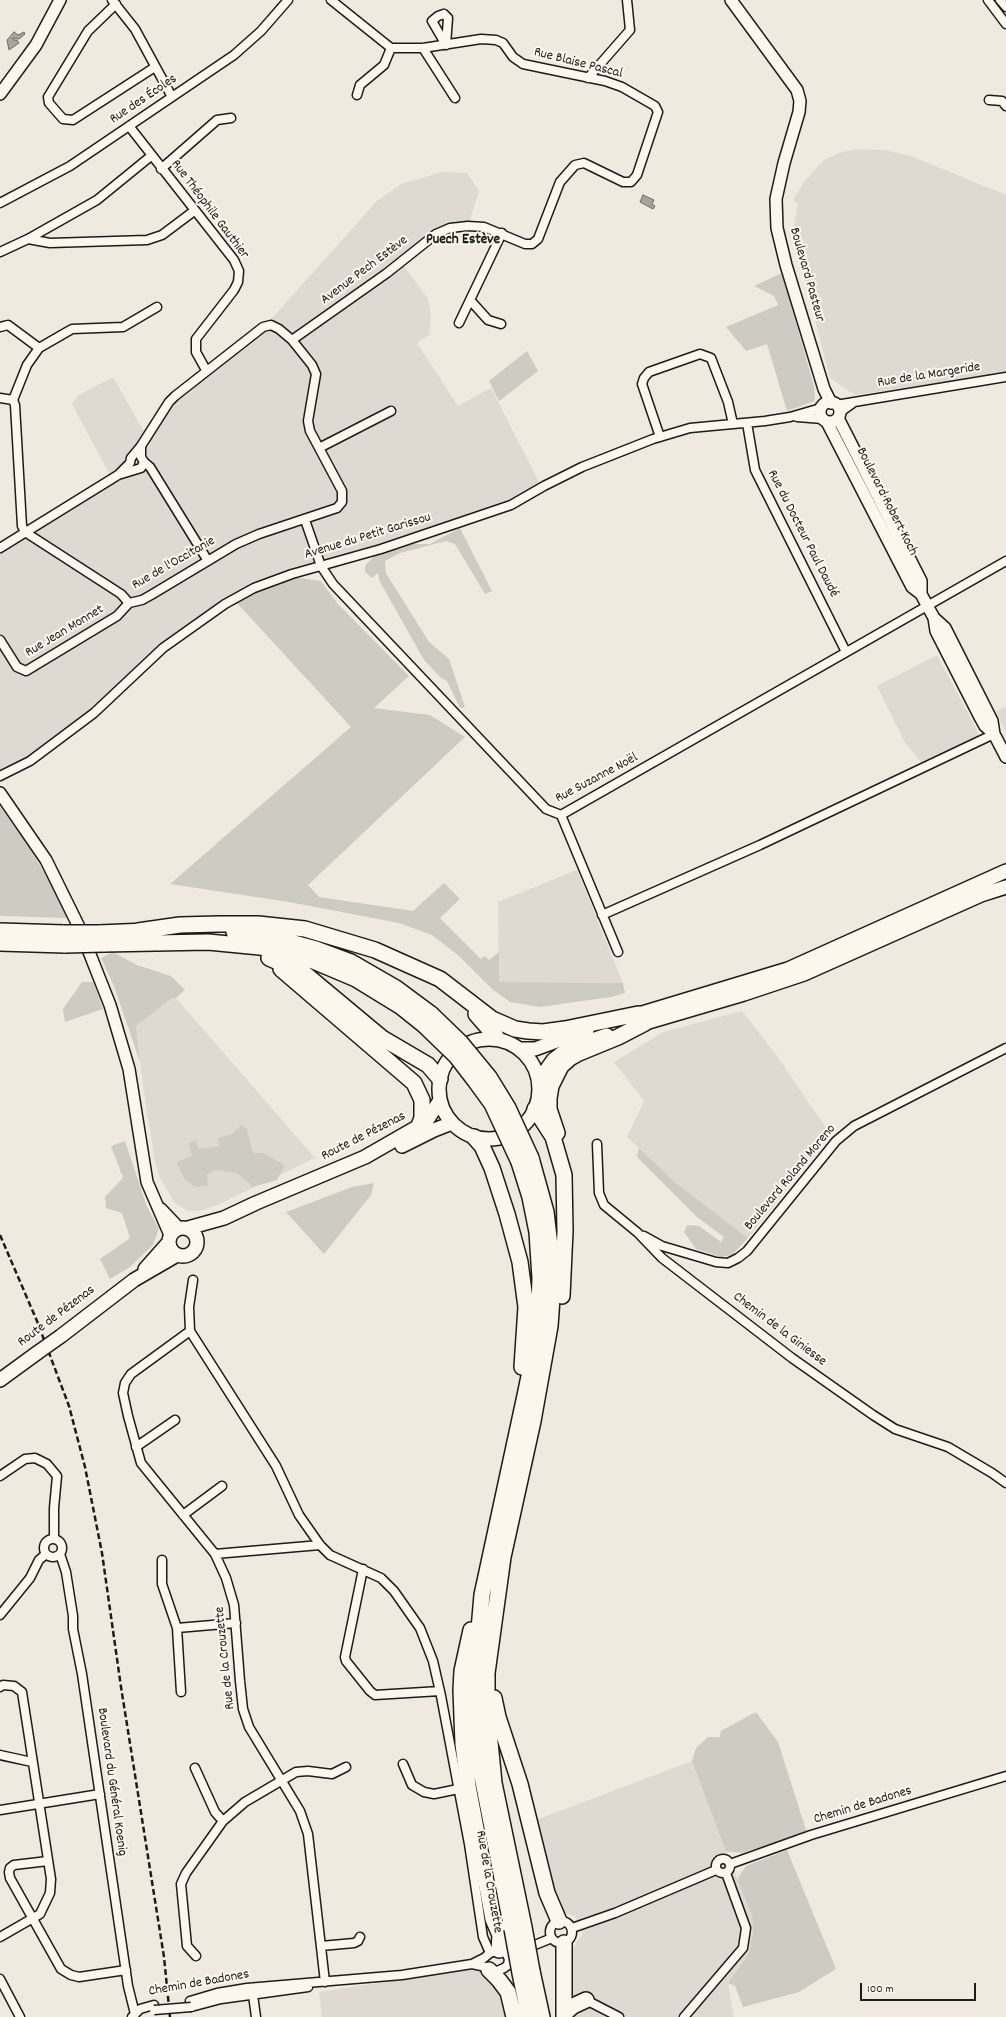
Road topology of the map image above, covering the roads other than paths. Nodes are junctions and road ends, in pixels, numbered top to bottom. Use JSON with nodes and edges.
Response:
{"nodes":[{"id":1,"x":60,"y":0,"type":"edge"},
{"id":2,"x":288,"y":0,"type":"edge"},
{"id":3,"x":330,"y":0,"type":"edge"},
{"id":4,"x":627,"y":0,"type":"edge"},
{"id":5,"x":730,"y":0,"type":"edge"},
{"id":6,"x":988,"y":0,"type":"edge"},
{"id":7,"x":1000,"y":0,"type":"edge"},
{"id":8,"x":114,"y":2,"type":"edge"},
{"id":9,"x":1006,"y":7,"type":"edge"},
{"id":10,"x":1006,"y":24,"type":"edge"},
{"id":11,"x":391,"y":48,"type":"junction"},
{"id":12,"x":422,"y":48,"type":"junction"},
{"id":13,"x":155,"y":67,"type":"junction"},
{"id":14,"x":588,"y":78,"type":"junction"},
{"id":15,"x":0,"y":94,"type":"edge"},
{"id":16,"x":357,"y":95,"type":"dead end"},
{"id":17,"x":172,"y":97,"type":"junction"},
{"id":18,"x":454,"y":98,"type":"dead end"},
{"id":19,"x":989,"y":100,"type":"dead end"},
{"id":20,"x":1006,"y":106,"type":"edge"},
{"id":21,"x":658,"y":112,"type":"joint"},
{"id":22,"x":231,"y":118,"type":"dead end"},
{"id":23,"x":128,"y":126,"type":"junction"},
{"id":24,"x":151,"y":156,"type":"junction"},
{"id":25,"x":161,"y":169,"type":"junction"},
{"id":26,"x":0,"y":203,"type":"edge"},
{"id":27,"x":194,"y":211,"type":"junction"},
{"id":28,"x":502,"y":233,"type":"junction"},
{"id":29,"x":28,"y":239,"type":"junction"},
{"id":30,"x":0,"y":252,"type":"edge"},
{"id":31,"x":470,"y":300,"type":"junction"},
{"id":32,"x":157,"y":307,"type":"dead end"},
{"id":33,"x":459,"y":323,"type":"dead end"},
{"id":34,"x":501,"y":324,"type":"dead end"},
{"id":35,"x":0,"y":327,"type":"edge"},
{"id":36,"x":292,"y":340,"type":"junction"},
{"id":37,"x":39,"y":348,"type":"junction"},
{"id":38,"x":206,"y":370,"type":"junction"},
{"id":39,"x":1006,"y":377,"type":"edge"},
{"id":40,"x":0,"y":398,"type":"edge"},
{"id":41,"x":13,"y":400,"type":"junction"},
{"id":42,"x":391,"y":411,"type":"dead end"},
{"id":43,"x":830,"y":412,"type":"junction"},
{"id":44,"x":747,"y":423,"type":"junction"},
{"id":45,"x":734,"y":424,"type":"junction"},
{"id":46,"x":660,"y":437,"type":"junction"},
{"id":47,"x":319,"y":448,"type":"junction"},
{"id":48,"x":137,"y":462,"type":"junction"},
{"id":49,"x":305,"y":520,"type":"junction"},
{"id":50,"x":25,"y":532,"type":"junction"},
{"id":51,"x":0,"y":548,"type":"edge"},
{"id":52,"x":208,"y":561,"type":"junction"},
{"id":53,"x":1006,"y":561,"type":"edge"},
{"id":54,"x":321,"y":566,"type":"junction"},
{"id":55,"x":129,"y":603,"type":"junction"},
{"id":56,"x":927,"y":606,"type":"junction"},
{"id":57,"x":0,"y":640,"type":"edge"},
{"id":58,"x":846,"y":652,"type":"junction"},
{"id":59,"x":994,"y":734,"type":"junction"},
{"id":60,"x":1006,"y":757,"type":"edge"},
{"id":61,"x":0,"y":776,"type":"edge"},
{"id":62,"x":0,"y":793,"type":"edge"},
{"id":63,"x":561,"y":815,"type":"junction"},
{"id":64,"x":1006,"y":871,"type":"edge"},
{"id":65,"x":1006,"y":887,"type":"edge"},
{"id":66,"x":602,"y":915,"type":"junction"},
{"id":67,"x":0,"y":931,"type":"edge"},
{"id":68,"x":138,"y":931,"type":"junction"},
{"id":69,"x":101,"y":938,"type":"junction"},
{"id":70,"x":65,"y":939,"type":"junction"},
{"id":71,"x":208,"y":942,"type":"junction"},
{"id":72,"x":0,"y":943,"type":"edge"},
{"id":73,"x":618,"y":952,"type":"dead end"},
{"id":74,"x":262,"y":956,"type":"junction"},
{"id":75,"x":400,"y":962,"type":"junction"},
{"id":76,"x":642,"y":1019,"type":"junction"},
{"id":77,"x":428,"y":1020,"type":"junction"},
{"id":78,"x":497,"y":1038,"type":"junction"},
{"id":79,"x":1006,"y":1048,"type":"edge"},
{"id":80,"x":520,"y":1049,"type":"junction"},
{"id":81,"x":440,"y":1079,"type":"junction"},
{"id":82,"x":539,"y":1080,"type":"junction"},
{"id":83,"x":440,"y":1100,"type":"junction"},
{"id":84,"x":535,"y":1110,"type":"junction"},
{"id":85,"x":452,"y":1123,"type":"junction"},
{"id":86,"x":419,"y":1126,"type":"junction"},
{"id":87,"x":474,"y":1137,"type":"junction"},
{"id":88,"x":597,"y":1144,"type":"dead end"},
{"id":89,"x":525,"y":1160,"type":"junction"},
{"id":90,"x":313,"y":1180,"type":"junction"},
{"id":91,"x":565,"y":1186,"type":"junction"},
{"id":92,"x":224,"y":1218,"type":"junction"},
{"id":93,"x":638,"y":1233,"type":"junction"},
{"id":94,"x":176,"y":1234,"type":"junction"},
{"id":95,"x":197,"y":1242,"type":"junction"},
{"id":96,"x":177,"y":1255,"type":"junction"},
{"id":97,"x":134,"y":1280,"type":"junction"},
{"id":98,"x":193,"y":1280,"type":"dead end"},
{"id":99,"x":190,"y":1331,"type":"junction"},
{"id":100,"x":0,"y":1380,"type":"edge"},
{"id":101,"x":176,"y":1420,"type":"dead end"},
{"id":102,"x":136,"y":1447,"type":"junction"},
{"id":103,"x":527,"y":1449,"type":"junction"},
{"id":104,"x":513,"y":1457,"type":"junction"},
{"id":105,"x":0,"y":1476,"type":"edge"},
{"id":106,"x":1006,"y":1483,"type":"edge"},
{"id":107,"x":222,"y":1486,"type":"dead end"},
{"id":108,"x":500,"y":1513,"type":"junction"},
{"id":109,"x":183,"y":1515,"type":"junction"},
{"id":110,"x":54,"y":1538,"type":"junction"},
{"id":111,"x":320,"y":1545,"type":"junction"},
{"id":112,"x":46,"y":1554,"type":"junction"},
{"id":113,"x":60,"y":1554,"type":"junction"},
{"id":114,"x":215,"y":1554,"type":"junction"},
{"id":115,"x":162,"y":1560,"type":"dead end"},
{"id":116,"x":364,"y":1569,"type":"junction"},
{"id":117,"x":0,"y":1615,"type":"edge"},
{"id":118,"x":236,"y":1623,"type":"junction"},
{"id":119,"x":177,"y":1628,"type":"junction"},
{"id":120,"x":492,"y":1636,"type":"junction"},
{"id":121,"x":0,"y":1687,"type":"edge"},
{"id":122,"x":440,"y":1690,"type":"junction"},
{"id":123,"x":181,"y":1692,"type":"dead end"},
{"id":124,"x":0,"y":1755,"type":"edge"},
{"id":125,"x":32,"y":1762,"type":"junction"},
{"id":126,"x":403,"y":1764,"type":"dead end"},
{"id":127,"x":346,"y":1767,"type":"dead end"},
{"id":128,"x":195,"y":1768,"type":"dead end"},
{"id":129,"x":1006,"y":1776,"type":"edge"},
{"id":130,"x":282,"y":1780,"type":"junction"},
{"id":131,"x":458,"y":1789,"type":"junction"},
{"id":132,"x":100,"y":1794,"type":"junction"},
{"id":133,"x":39,"y":1804,"type":"junction"},
{"id":134,"x":0,"y":1810,"type":"edge"},
{"id":135,"x":223,"y":1821,"type":"junction"},
{"id":136,"x":48,"y":1861,"type":"junction"},
{"id":137,"x":730,"y":1864,"type":"junction"},
{"id":138,"x":716,"y":1870,"type":"junction"},
{"id":139,"x":726,"y":1873,"type":"junction"},
{"id":140,"x":33,"y":1918,"type":"junction"},
{"id":141,"x":565,"y":1925,"type":"junction"},
{"id":142,"x":518,"y":1928,"type":"junction"},
{"id":143,"x":0,"y":1937,"type":"edge"},
{"id":144,"x":360,"y":1937,"type":"dead end"},
{"id":145,"x":558,"y":1940,"type":"junction"},
{"id":146,"x":322,"y":1946,"type":"junction"},
{"id":147,"x":196,"y":1956,"type":"dead end"},
{"id":148,"x":493,"y":1959,"type":"junction"},
{"id":149,"x":126,"y":1970,"type":"junction"},
{"id":150,"x":526,"y":1972,"type":"junction"},
{"id":151,"x":0,"y":1979,"type":"edge"},
{"id":152,"x":325,"y":1982,"type":"junction"},
{"id":153,"x":270,"y":1986,"type":"junction"},
{"id":154,"x":253,"y":1995,"type":"junction"},
{"id":155,"x":586,"y":2000,"type":"joint"},
{"id":156,"x":191,"y":2004,"type":"junction"},
{"id":157,"x":134,"y":2016,"type":"edge"},
{"id":158,"x":564,"y":2016,"type":"edge"},
{"id":159,"x":20,"y":2017,"type":"edge"},
{"id":160,"x":256,"y":2017,"type":"edge"},
{"id":161,"x":514,"y":2017,"type":"edge"},
{"id":162,"x":530,"y":2017,"type":"edge"},
{"id":163,"x":542,"y":2017,"type":"edge"},
{"id":164,"x":619,"y":2017,"type":"edge"},
{"id":165,"x":684,"y":2017,"type":"edge"}],
"edges":[{"from":1,"to":15,"type":"street"},
{"from":2,"to":17,"type":"street","name":"Rue des Écoles"},
{"from":3,"to":11,"type":"street"},
{"from":4,"to":14,"type":"street"},
{"from":5,"to":43,"type":"street","name":"Boulevard Pasteur"},
{"from":6,"to":10,"type":"street"},
{"from":7,"to":9,"type":"street"},
{"from":8,"to":13,"type":"street"},
{"from":8,"to":13,"type":"street"},
{"from":11,"to":12,"type":"street","name":"Rue Blaise Pascal"},
{"from":11,"to":16,"type":"street"},
{"from":12,"to":14,"type":"street","name":"Rue Blaise Pascal"},
{"from":12,"to":18,"type":"street"},
{"from":13,"to":17,"type":"street"},
{"from":14,"to":21,"type":"street","name":"Rue Blaise Pascal"},
{"from":17,"to":23,"type":"street","name":"Rue des Écoles"},
{"from":19,"to":20,"type":"street"},
{"from":21,"to":28,"type":"street","name":"Avenue Pech Estève"},
{"from":22,"to":25,"type":"street"},
{"from":23,"to":24,"type":"street","name":"Rue Théophile Gauthier"},
{"from":23,"to":26,"type":"street","name":"Rue des Écoles"},
{"from":24,"to":25,"type":"street","name":"Rue Théophile Gauthier"},
{"from":24,"to":29,"type":"street"},
{"from":25,"to":27,"type":"street","name":"Rue Théophile Gauthier"},
{"from":27,"to":29,"type":"street"},
{"from":27,"to":38,"type":"street","name":"Rue Théophile Gauthier"},
{"from":28,"to":31,"type":"street"},
{"from":28,"to":36,"type":"street","name":"Avenue Pech Estève"},
{"from":29,"to":30,"type":"street"},
{"from":31,"to":33,"type":"street"},
{"from":31,"to":34,"type":"street"},
{"from":32,"to":37,"type":"street"},
{"from":35,"to":37,"type":"street"},
{"from":36,"to":38,"type":"street","name":"Rue de l'Occitanie"},
{"from":36,"to":47,"type":"street","name":"Rue de l'Occitanie"},
{"from":37,"to":41,"type":"street"},
{"from":38,"to":48,"type":"street"},
{"from":39,"to":43,"type":"street","name":"Rue de la Margeride"},
{"from":40,"to":41,"type":"street"},
{"from":41,"to":50,"type":"street"},
{"from":42,"to":47,"type":"street"},
{"from":43,"to":44,"type":"street","name":"Avenue du Petit Garissou"},
{"from":43,"to":56,"type":"street","name":"Boulevard Robert Koch"},
{"from":44,"to":45,"type":"street","name":"Avenue du Petit Garissou"},
{"from":44,"to":58,"type":"street","name":"Rue du Docteur Paul Daudé"},
{"from":45,"to":46,"type":"street","name":"Avenue du Petit Garissou"},
{"from":45,"to":46,"type":"street"},
{"from":46,"to":54,"type":"street","name":"Avenue du Petit Garissou"},
{"from":47,"to":49,"type":"street","name":"Rue de l'Occitanie"},
{"from":48,"to":50,"type":"street"},
{"from":48,"to":52,"type":"street"},
{"from":49,"to":52,"type":"street","name":"Rue de l'Occitanie"},
{"from":49,"to":54,"type":"street"},
{"from":50,"to":51,"type":"street"},
{"from":50,"to":55,"type":"street","name":"Rue de l'Occitanie"},
{"from":52,"to":55,"type":"street","name":"Rue de l'Occitanie"},
{"from":53,"to":56,"type":"street","name":"Rue Suzanne Noël"},
{"from":54,"to":61,"type":"street","name":"Avenue du Petit Garissou"},
{"from":54,"to":63,"type":"street","name":"Rue Suzanne Noël"},
{"from":55,"to":57,"type":"street","name":"Rue Jean Monnet"},
{"from":56,"to":58,"type":"street","name":"Rue Suzanne Noël"},
{"from":56,"to":59,"type":"street","name":"Boulevard Robert Koch"},
{"from":58,"to":63,"type":"street","name":"Rue Suzanne Noël"},
{"from":59,"to":60,"type":"street","name":"Boulevard Robert Koch"},
{"from":59,"to":66,"type":"street"},
{"from":62,"to":94,"type":"street"},
{"from":63,"to":66,"type":"street"},
{"from":64,"to":76,"type":"main road"},
{"from":65,"to":76,"type":"main road"},
{"from":66,"to":73,"type":"street"},
{"from":67,"to":70,"type":"highway"},
{"from":68,"to":69,"type":"highway"},
{"from":68,"to":75,"type":"highway"},
{"from":68,"to":77,"type":"highway"},
{"from":69,"to":70,"type":"highway","bridge":true},
{"from":69,"to":71,"type":"highway"},
{"from":70,"to":72,"type":"highway"},
{"from":71,"to":74,"type":"highway"},
{"from":71,"to":77,"type":"highway"},
{"from":74,"to":81,"type":"highway"},
{"from":74,"to":86,"type":"highway"},
{"from":75,"to":76,"type":"highway"},
{"from":75,"to":78,"type":"highway"},
{"from":76,"to":80,"type":"main road"},
{"from":76,"to":82,"type":"main road"},
{"from":76,"to":91,"type":"highway"},
{"from":77,"to":89,"type":"highway","bridge":true},
{"from":78,"to":80,"type":"main road"},
{"from":78,"to":81,"type":"main road"},
{"from":79,"to":93,"type":"street","name":"Boulevard Roland Moreno"},
{"from":80,"to":82,"type":"main road"},
{"from":81,"to":83,"type":"main road"},
{"from":82,"to":84,"type":"main road"},
{"from":83,"to":85,"type":"main road"},
{"from":83,"to":86,"type":"main road","name":"Route de Pézenas"},
{"from":84,"to":87,"type":"main road"},
{"from":84,"to":91,"type":"highway"},
{"from":85,"to":87,"type":"main road"},
{"from":85,"to":90,"type":"main road","name":"Route de Pézenas"},
{"from":86,"to":90,"type":"main road","name":"Route de Pézenas"},
{"from":87,"to":104,"type":"highway"},
{"from":88,"to":93,"type":"street","name":"Chemin de la Giniesse"},
{"from":89,"to":103,"type":"highway"},
{"from":89,"to":104,"type":"highway"},
{"from":90,"to":92,"type":"main road","name":"Route de Pézenas"},
{"from":91,"to":103,"type":"highway"},
{"from":92,"to":94,"type":"main road","name":"Route de Pézenas"},
{"from":92,"to":95,"type":"main road","name":"Route de Pézenas"},
{"from":93,"to":106,"type":"street","name":"Chemin de la Giniesse"},
{"from":94,"to":95,"type":"main road"},
{"from":94,"to":96,"type":"main road"},
{"from":94,"to":97,"type":"main road","name":"Route de Pézenas"},
{"from":95,"to":96,"type":"main road"},
{"from":96,"to":97,"type":"main road","name":"Route de Pézenas"},
{"from":97,"to":100,"type":"main road","name":"Route de Pézenas","bridge":true},
{"from":98,"to":99,"type":"street"},
{"from":99,"to":102,"type":"street","name":"Rue de la Crouzette"},
{"from":99,"to":111,"type":"street","name":"Rue de la Crouzette"},
{"from":101,"to":102,"type":"street"},
{"from":102,"to":109,"type":"street","name":"Rue de la Crouzette"},
{"from":103,"to":120,"type":"highway"},
{"from":104,"to":108,"type":"highway"},
{"from":105,"to":110,"type":"street"},
{"from":107,"to":109,"type":"street"},
{"from":108,"to":142,"type":"highway"},
{"from":108,"to":148,"type":"highway"},
{"from":109,"to":114,"type":"street","name":"Rue de la Crouzette"},
{"from":110,"to":112,"type":"street"},
{"from":110,"to":113,"type":"street"},
{"from":111,"to":114,"type":"street"},
{"from":111,"to":116,"type":"street","name":"Rue de la Crouzette"},
{"from":112,"to":113,"type":"street"},
{"from":112,"to":117,"type":"street"},
{"from":113,"to":132,"type":"street","name":"Boulevard du Général Koenig"},
{"from":114,"to":118,"type":"street","name":"Rue de la Crouzette"},
{"from":115,"to":119,"type":"street"},
{"from":116,"to":122,"type":"street","name":"Rue de la Crouzette"},
{"from":116,"to":122,"type":"street"},
{"from":118,"to":119,"type":"street"},
{"from":118,"to":130,"type":"street","name":"Rue de la Crouzette"},
{"from":119,"to":123,"type":"street"},
{"from":120,"to":141,"type":"highway"},
{"from":120,"to":142,"type":"highway"},
{"from":121,"to":125,"type":"street"},
{"from":122,"to":131,"type":"street","name":"Rue de la Crouzette"},
{"from":124,"to":125,"type":"street"},
{"from":125,"to":133,"type":"street"},
{"from":126,"to":131,"type":"street"},
{"from":127,"to":130,"type":"street"},
{"from":128,"to":135,"type":"street"},
{"from":129,"to":137,"type":"street","name":"Chemin de Badones"},
{"from":130,"to":135,"type":"street"},
{"from":130,"to":146,"type":"street","name":"Rue de la Crouzette"},
{"from":131,"to":148,"type":"street","name":"Rue de la Crouzette"},
{"from":132,"to":133,"type":"street"},
{"from":132,"to":149,"type":"street","name":"Boulevard du Général Koenig"},
{"from":133,"to":134,"type":"street"},
{"from":133,"to":136,"type":"street"},
{"from":135,"to":147,"type":"street"},
{"from":136,"to":140,"type":"street"},
{"from":136,"to":140,"type":"street"},
{"from":137,"to":138,"type":"street"},
{"from":137,"to":139,"type":"street"},
{"from":138,"to":139,"type":"street"},
{"from":138,"to":141,"type":"street"},
{"from":139,"to":165,"type":"street"},
{"from":140,"to":143,"type":"street"},
{"from":140,"to":149,"type":"street"},
{"from":141,"to":145,"type":"street"},
{"from":141,"to":145,"type":"street"},
{"from":142,"to":150,"type":"highway","bridge":true},
{"from":144,"to":146,"type":"street"},
{"from":145,"to":148,"type":"street","name":"Chemin de Badones"},
{"from":145,"to":158,"type":"highway"},
{"from":146,"to":152,"type":"street","name":"Rue de la Crouzette"},
{"from":148,"to":152,"type":"street","name":"Chemin de Badones"},
{"from":148,"to":161,"type":"highway"},
{"from":149,"to":157,"type":"street","name":"Boulevard du Général Koenig"},
{"from":150,"to":162,"type":"highway"},
{"from":150,"to":163,"type":"highway"},
{"from":151,"to":159,"type":"street"},
{"from":152,"to":153,"type":"street","name":"Chemin de Badones"},
{"from":152,"to":154,"type":"street","name":"Chemin de Badones"},
{"from":153,"to":154,"type":"street","name":"Chemin de Badones"},
{"from":153,"to":156,"type":"street","name":"Chemin de Badones"},
{"from":154,"to":156,"type":"street","name":"Chemin de Badones"},
{"from":154,"to":160,"type":"street"},
{"from":155,"to":158,"type":"highway"},
{"from":155,"to":164,"type":"street"},
{"from":156,"to":157,"type":"street","name":"Chemin de Badones"}]}
